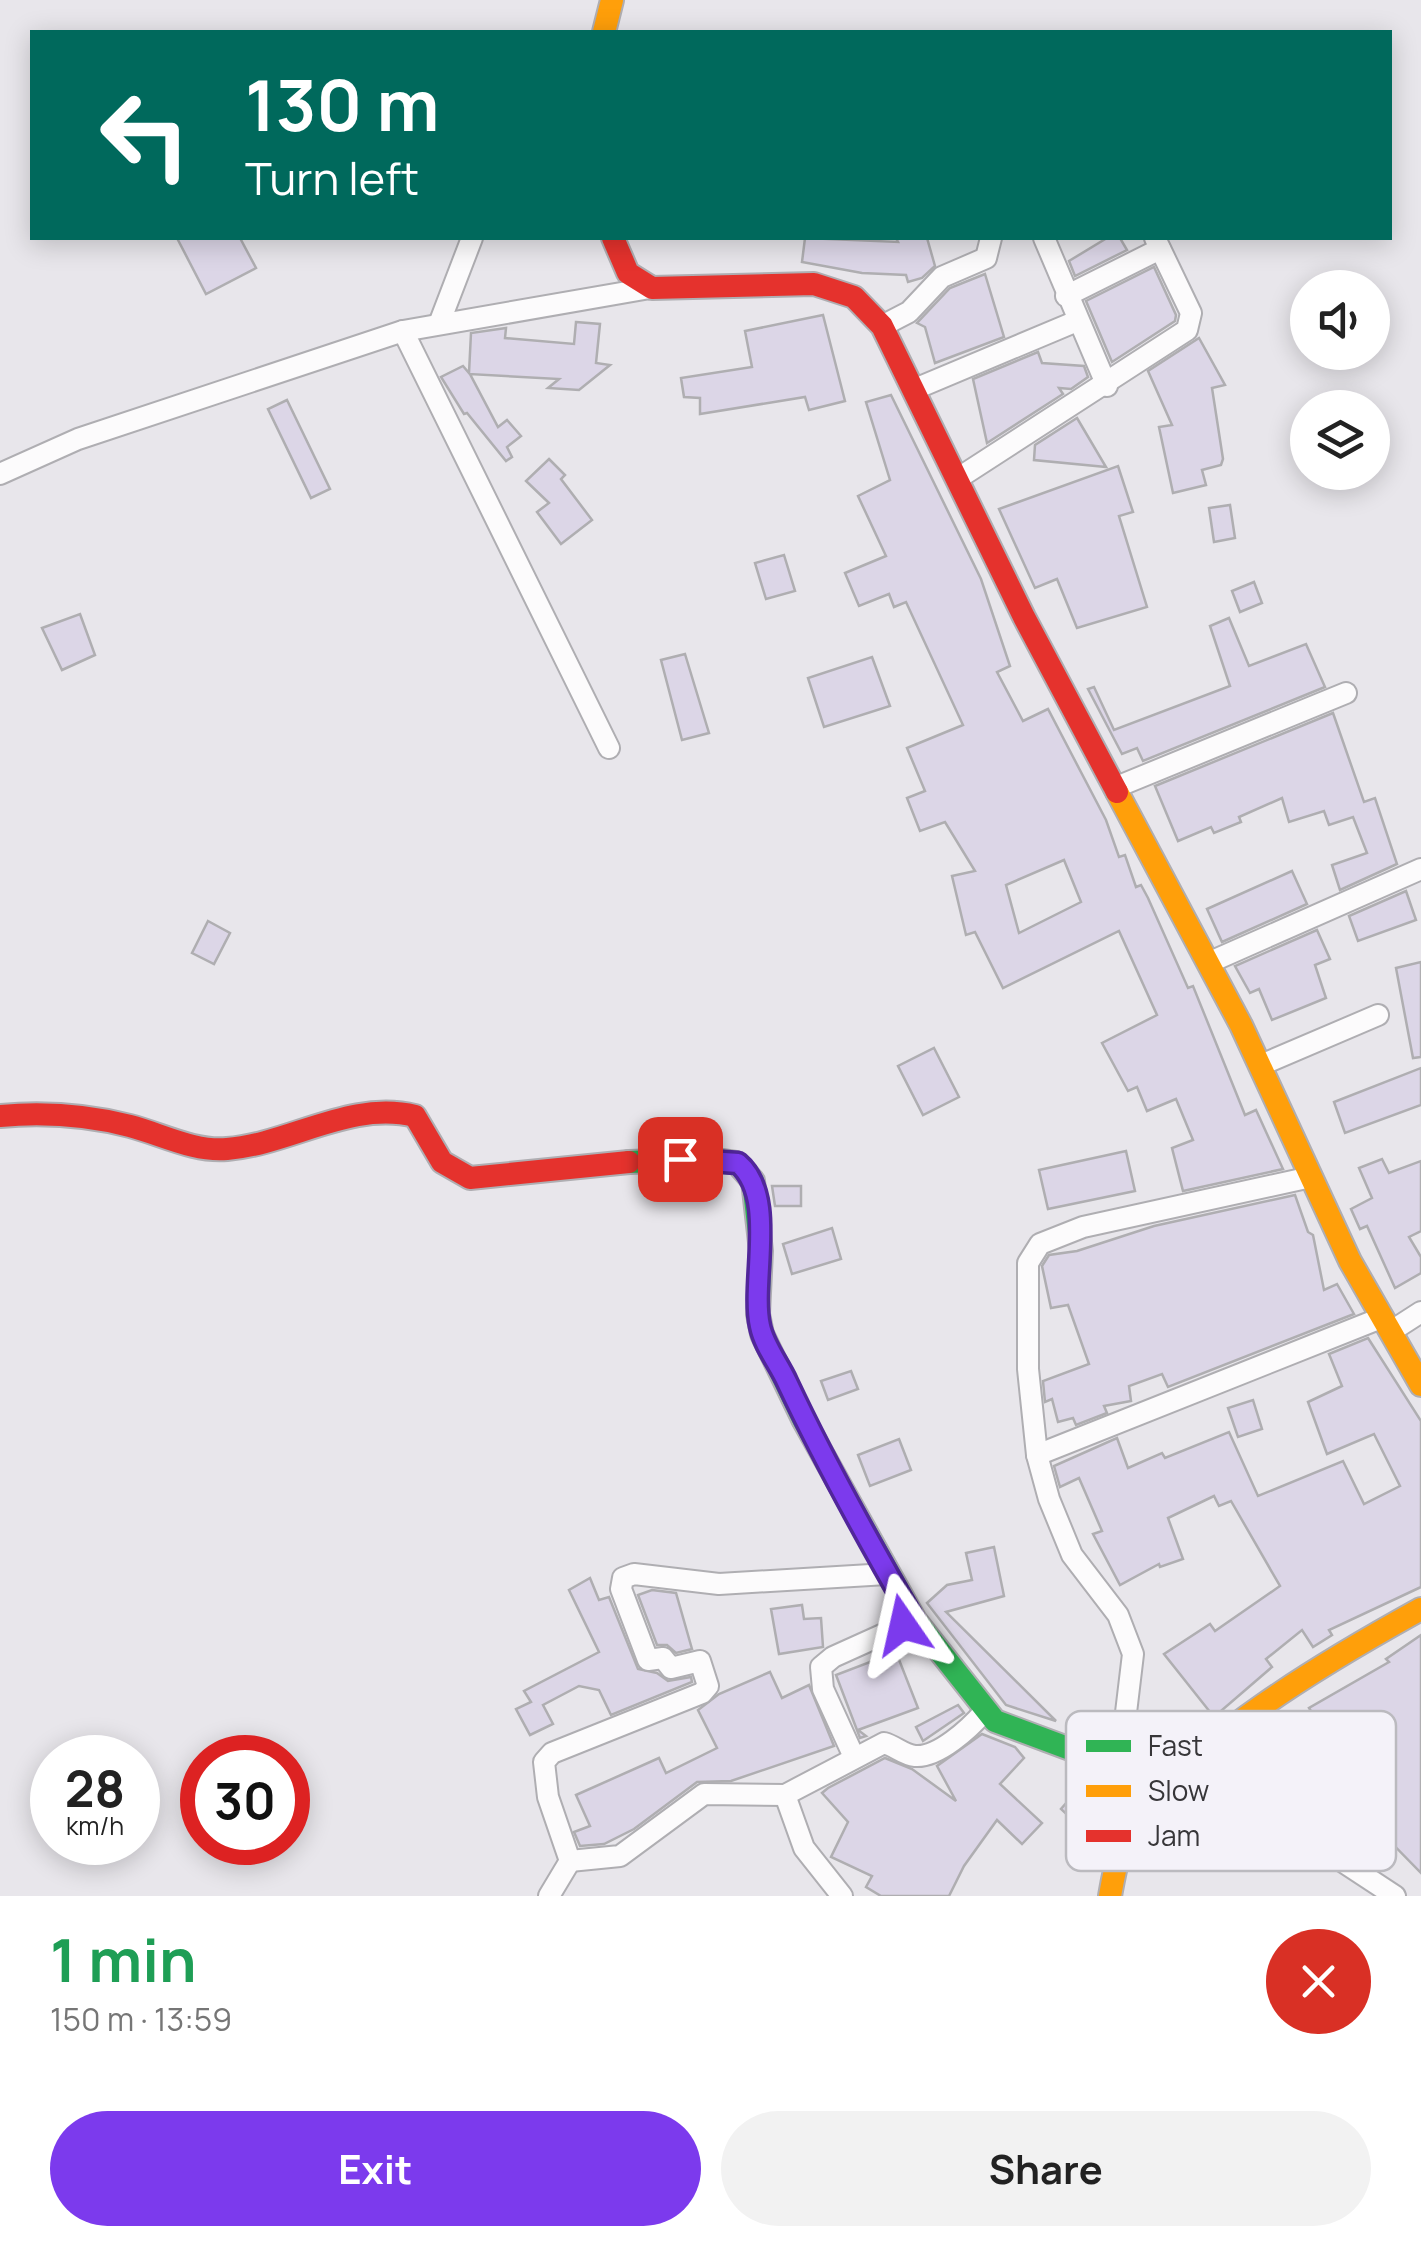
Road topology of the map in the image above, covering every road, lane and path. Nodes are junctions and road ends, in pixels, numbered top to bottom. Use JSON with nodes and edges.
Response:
{"nodes":[{"id":1,"x":612,"y":0,"type":"edge"},
{"id":2,"x":604,"y":30,"type":"edge"},
{"id":3,"x":471,"y":240,"type":"edge"},
{"id":4,"x":614,"y":240,"type":"edge"},
{"id":5,"x":990,"y":240,"type":"edge"},
{"id":6,"x":1045,"y":240,"type":"edge"},
{"id":7,"x":1158,"y":243,"type":"edge"},
{"id":8,"x":652,"y":288,"type":"junction"},
{"id":9,"x":1066,"y":296,"type":"junction"},
{"id":10,"x":1078,"y":321,"type":"junction"},
{"id":11,"x":439,"y":324,"type":"junction"},
{"id":12,"x":882,"y":326,"type":"junction"},
{"id":13,"x":403,"y":331,"type":"junction"},
{"id":14,"x":1107,"y":386,"type":"junction"},
{"id":15,"x":915,"y":389,"type":"junction"},
{"id":16,"x":0,"y":474,"type":"edge"},
{"id":17,"x":957,"y":480,"type":"junction"},
{"id":18,"x":1346,"y":692,"type":"dead end"},
{"id":19,"x":610,"y":748,"type":"dead end"},
{"id":20,"x":1114,"y":788,"type":"junction"},
{"id":21,"x":1421,"y":869,"type":"edge"},
{"id":22,"x":1208,"y":963,"type":"junction"},
{"id":23,"x":1378,"y":1014,"type":"dead end"},
{"id":24,"x":1261,"y":1065,"type":"junction"},
{"id":25,"x":0,"y":1116,"type":"edge"},
{"id":26,"x":1311,"y":1177,"type":"junction"},
{"id":27,"x":1421,"y":1312,"type":"edge"},
{"id":28,"x":1385,"y":1325,"type":"junction"},
{"id":29,"x":1421,"y":1385,"type":"edge"},
{"id":30,"x":1037,"y":1455,"type":"junction"},
{"id":31,"x":887,"y":1574,"type":"junction"},
{"id":32,"x":1421,"y":1609,"type":"edge"},
{"id":33,"x":914,"y":1620,"type":"junction"},
{"id":34,"x":1125,"y":1711,"type":"edge"},
{"id":35,"x":1263,"y":1711,"type":"edge"},
{"id":36,"x":984,"y":1712,"type":"junction"},
{"id":37,"x":1066,"y":1745,"type":"edge"},
{"id":38,"x":854,"y":1757,"type":"junction"},
{"id":39,"x":785,"y":1795,"type":"junction"},
{"id":40,"x":570,"y":1861,"type":"junction"},
{"id":41,"x":1357,"y":1871,"type":"edge"},
{"id":42,"x":549,"y":1896,"type":"edge"},
{"id":43,"x":842,"y":1896,"type":"edge"},
{"id":44,"x":1395,"y":1896,"type":"edge"}],
"edges":[{"from":1,"to":2,"type":"main road"},
{"from":3,"to":11,"type":"street"},
{"from":4,"to":8,"type":"main road"},
{"from":5,"to":12,"type":"street"},
{"from":6,"to":9,"type":"street"},
{"from":7,"to":9,"type":"street"},
{"from":7,"to":14,"type":"street"},
{"from":8,"to":11,"type":"street"},
{"from":8,"to":12,"type":"main road"},
{"from":9,"to":10,"type":"street"},
{"from":10,"to":14,"type":"street"},
{"from":10,"to":15,"type":"street"},
{"from":11,"to":13,"type":"street"},
{"from":12,"to":15,"type":"main road"},
{"from":13,"to":16,"type":"street"},
{"from":13,"to":19,"type":"street"},
{"from":14,"to":17,"type":"street"},
{"from":15,"to":17,"type":"main road"},
{"from":17,"to":20,"type":"main road"},
{"from":18,"to":20,"type":"street"},
{"from":20,"to":22,"type":"main road"},
{"from":21,"to":22,"type":"street"},
{"from":22,"to":24,"type":"main road"},
{"from":23,"to":24,"type":"street"},
{"from":24,"to":26,"type":"main road"},
{"from":25,"to":31,"type":"main road"},
{"from":26,"to":28,"type":"main road"},
{"from":26,"to":30,"type":"street"},
{"from":27,"to":28,"type":"street"},
{"from":28,"to":29,"type":"main road"},
{"from":28,"to":30,"type":"street"},
{"from":30,"to":34,"type":"street"},
{"from":31,"to":33,"type":"main road"},
{"from":31,"to":40,"type":"street"},
{"from":32,"to":35,"type":"main road"},
{"from":33,"to":36,"type":"main road"},
{"from":33,"to":38,"type":"street"},
{"from":36,"to":37,"type":"main road"},
{"from":36,"to":38,"type":"street"},
{"from":38,"to":39,"type":"street"},
{"from":39,"to":40,"type":"street"},
{"from":39,"to":43,"type":"street"},
{"from":40,"to":42,"type":"street"},
{"from":41,"to":44,"type":"street"}]}
